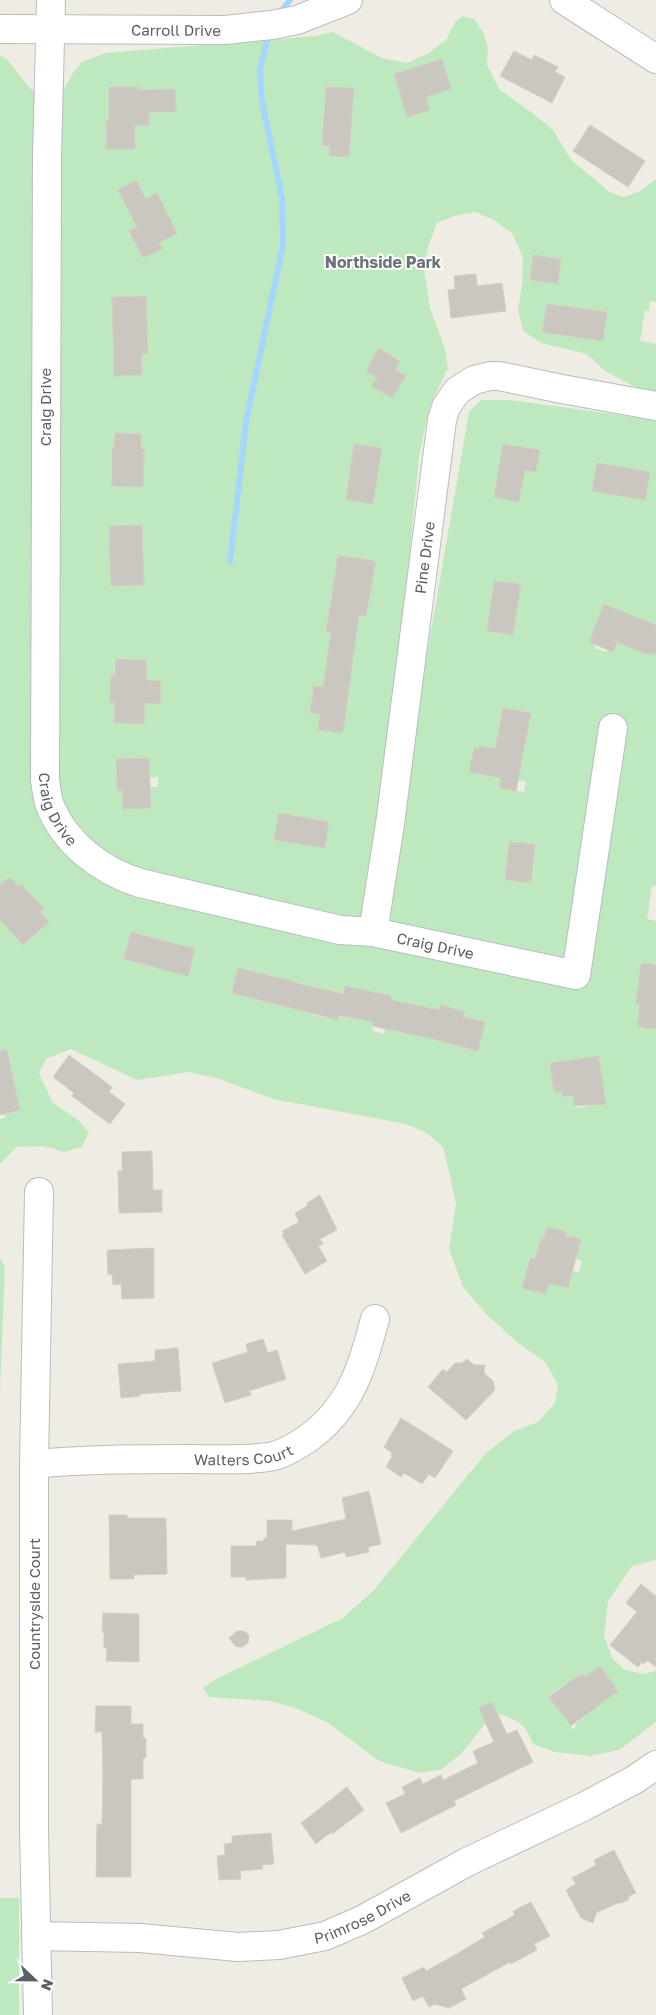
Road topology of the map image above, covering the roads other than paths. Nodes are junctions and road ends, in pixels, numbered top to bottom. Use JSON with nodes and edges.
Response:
{"nodes":[{"id":1,"x":51,"y":0,"type":"edge"},
{"id":2,"x":348,"y":0,"type":"edge"},
{"id":3,"x":564,"y":0,"type":"edge"},
{"id":4,"x":0,"y":29,"type":"edge"},
{"id":5,"x":51,"y":29,"type":"junction"},
{"id":6,"x":656,"y":59,"type":"edge"},
{"id":7,"x":656,"y":406,"type":"edge"},
{"id":8,"x":613,"y":728,"type":"dead end"},
{"id":9,"x":373,"y":932,"type":"junction"},
{"id":10,"x":39,"y":1192,"type":"dead end"},
{"id":11,"x":375,"y":1319,"type":"dead end"},
{"id":12,"x":34,"y":1464,"type":"junction"},
{"id":13,"x":656,"y":1765,"type":"edge"},
{"id":14,"x":36,"y":1936,"type":"junction"},
{"id":15,"x":38,"y":2015,"type":"edge"}],
"edges":[{"from":1,"to":5,"type":"street","name":"Craig Drive"},
{"from":2,"to":5,"type":"street","name":"Carroll Drive"},
{"from":3,"to":6,"type":"street"},
{"from":4,"to":5,"type":"street","name":"Carroll Drive"},
{"from":5,"to":9,"type":"street","name":"Craig Drive"},
{"from":7,"to":9,"type":"street","name":"Pine Drive"},
{"from":8,"to":9,"type":"street","name":"Craig Drive"},
{"from":10,"to":12,"type":"street","name":"Countryside Court"},
{"from":11,"to":12,"type":"street","name":"Walters Court"},
{"from":12,"to":14,"type":"street","name":"Countryside Court"},
{"from":13,"to":14,"type":"street","name":"Primrose Drive"},
{"from":14,"to":15,"type":"street","name":"Countryside Court"}]}
